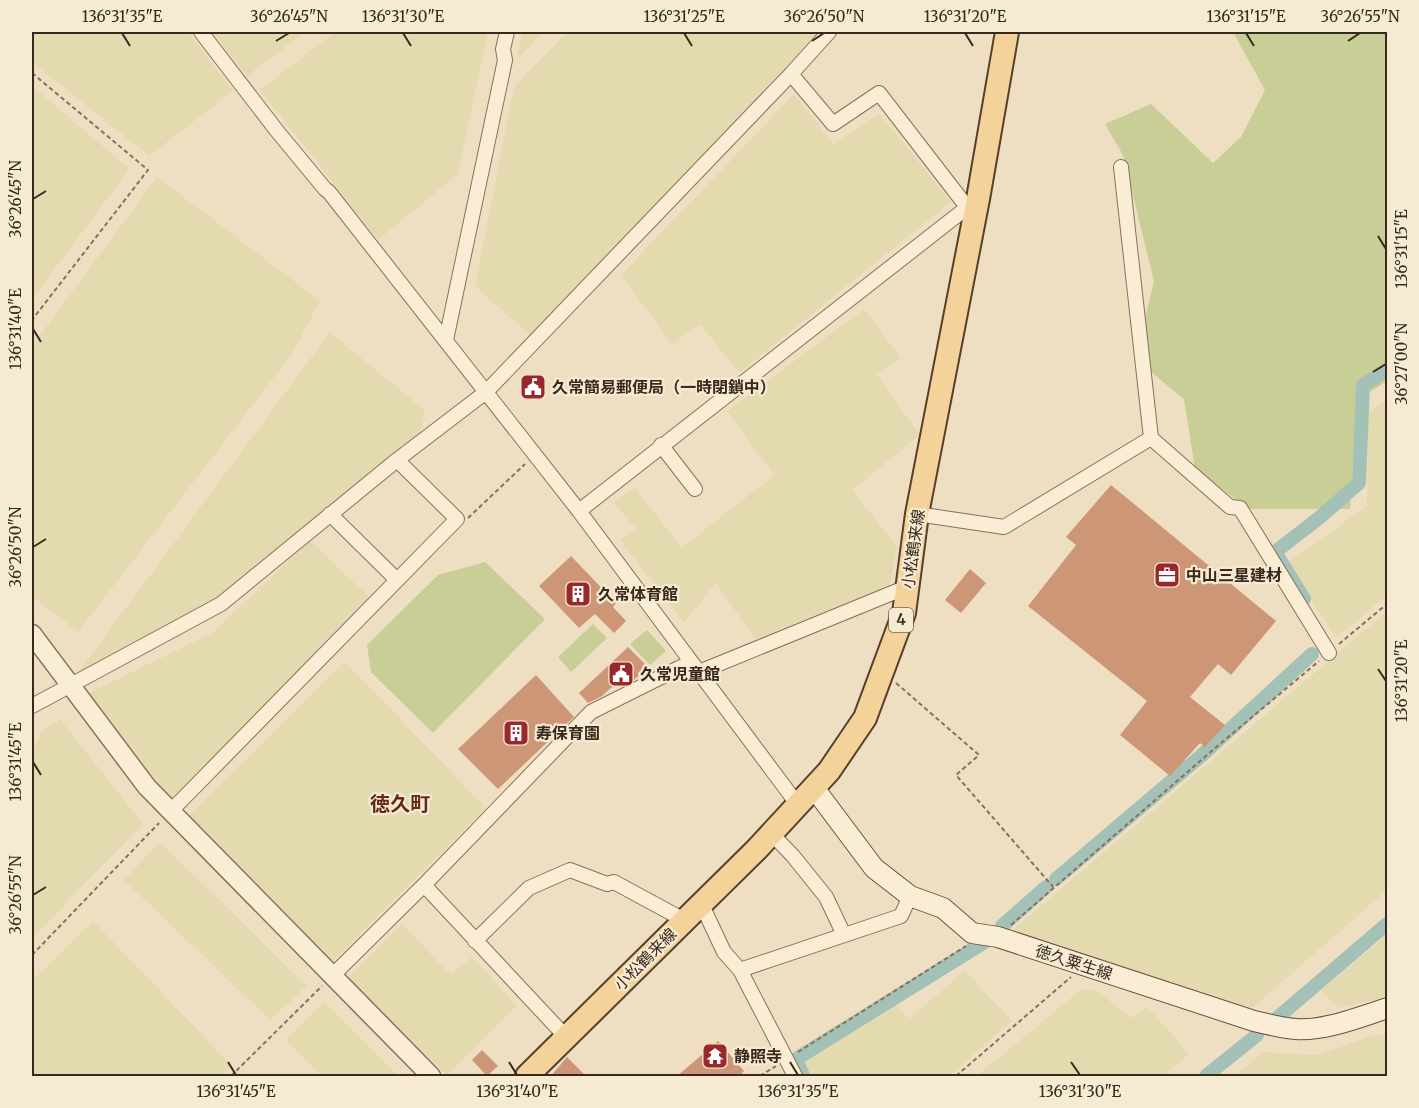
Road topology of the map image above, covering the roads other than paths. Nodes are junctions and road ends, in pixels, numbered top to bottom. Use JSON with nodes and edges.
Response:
{"nodes":[{"id":1,"x":201,"y":32,"type":"edge"},
{"id":2,"x":507,"y":32,"type":"edge"},
{"id":3,"x":829,"y":32,"type":"edge"},
{"id":4,"x":1006,"y":32,"type":"edge"},
{"id":5,"x":791,"y":74,"type":"junction"},
{"id":6,"x":1121,"y":167,"type":"dead end"},
{"id":7,"x":973,"y":203,"type":"junction"},
{"id":8,"x":446,"y":340,"type":"junction"},
{"id":9,"x":486,"y":392,"type":"junction"},
{"id":10,"x":1151,"y":438,"type":"junction"},
{"id":11,"x":662,"y":445,"type":"junction"},
{"id":12,"x":397,"y":460,"type":"junction"},
{"id":13,"x":695,"y":489,"type":"dead end"},
{"id":14,"x":579,"y":511,"type":"junction"},
{"id":15,"x":330,"y":514,"type":"junction"},
{"id":16,"x":917,"y":514,"type":"junction"},
{"id":17,"x":397,"y":580,"type":"junction"},
{"id":18,"x":907,"y":587,"type":"junction"},
{"id":19,"x":32,"y":634,"type":"edge"},
{"id":20,"x":1329,"y":653,"type":"road end"},
{"id":21,"x":695,"y":667,"type":"junction"},
{"id":22,"x":71,"y":686,"type":"junction"},
{"id":23,"x":32,"y":706,"type":"edge"},
{"id":24,"x":814,"y":788,"type":"junction"},
{"id":25,"x":798,"y":805,"type":"junction"},
{"id":26,"x":170,"y":812,"type":"junction"},
{"id":27,"x":771,"y":833,"type":"junction"},
{"id":28,"x":424,"y":885,"type":"junction"},
{"id":29,"x":910,"y":896,"type":"junction"},
{"id":30,"x":701,"y":903,"type":"junction"},
{"id":31,"x":684,"y":920,"type":"junction"},
{"id":32,"x":844,"y":935,"type":"junction"},
{"id":33,"x":475,"y":941,"type":"junction"},
{"id":34,"x":740,"y":970,"type":"junction"},
{"id":35,"x":332,"y":976,"type":"junction"},
{"id":36,"x":1388,"y":1008,"type":"edge"},
{"id":37,"x":566,"y":1037,"type":"junction"},
{"id":38,"x":431,"y":1077,"type":"edge"},
{"id":39,"x":527,"y":1077,"type":"edge"},
{"id":40,"x":795,"y":1077,"type":"edge"}],
"edges":[{"from":1,"to":8,"type":"street"},
{"from":2,"to":8,"type":"street"},
{"from":3,"to":5,"type":"street"},
{"from":4,"to":7,"type":"main road","name":"小松鶴来線","number":"4"},
{"from":5,"to":7,"type":"street"},
{"from":5,"to":9,"type":"street"},
{"from":6,"to":10,"type":"street"},
{"from":7,"to":11,"type":"street"},
{"from":7,"to":16,"type":"main road","name":"小松鶴来線","number":"4"},
{"from":8,"to":9,"type":"street"},
{"from":9,"to":12,"type":"street"},
{"from":9,"to":14,"type":"street"},
{"from":10,"to":16,"type":"street"},
{"from":10,"to":20,"type":"street"},
{"from":11,"to":13,"type":"street"},
{"from":11,"to":14,"type":"street"},
{"from":12,"to":15,"type":"street"},
{"from":12,"to":17,"type":"street"},
{"from":14,"to":21,"type":"street"},
{"from":15,"to":17,"type":"street"},
{"from":15,"to":22,"type":"street"},
{"from":16,"to":18,"type":"main road","name":"小松鶴来線","number":"4"},
{"from":17,"to":26,"type":"street"},
{"from":18,"to":21,"type":"street"},
{"from":18,"to":24,"type":"main road","name":"小松鶴来線","number":"4"},
{"from":19,"to":22,"type":"street"},
{"from":21,"to":25,"type":"street"},
{"from":21,"to":28,"type":"street"},
{"from":22,"to":23,"type":"street"},
{"from":22,"to":26,"type":"street"},
{"from":24,"to":25,"type":"main road","name":"小松鶴来線","number":"4"},
{"from":24,"to":29,"type":"main road","name":"徳久粟生線"},
{"from":25,"to":27,"type":"main road","name":"小松鶴来線","number":"4"},
{"from":26,"to":35,"type":"street"},
{"from":27,"to":30,"type":"main road","name":"小松鶴来線","number":"4"},
{"from":27,"to":32,"type":"street"},
{"from":28,"to":33,"type":"street"},
{"from":28,"to":35,"type":"street"},
{"from":29,"to":32,"type":"street"},
{"from":29,"to":36,"type":"main road","name":"徳久粟生線"},
{"from":30,"to":31,"type":"main road","name":"小松鶴来線","number":"4"},
{"from":30,"to":34,"type":"street"},
{"from":31,"to":33,"type":"street"},
{"from":31,"to":37,"type":"main road","name":"小松鶴来線","number":"4"},
{"from":32,"to":34,"type":"street"},
{"from":33,"to":37,"type":"street"},
{"from":34,"to":40,"type":"street"},
{"from":35,"to":38,"type":"street"},
{"from":37,"to":39,"type":"main road","name":"小松鶴来線","number":"4"}]}
